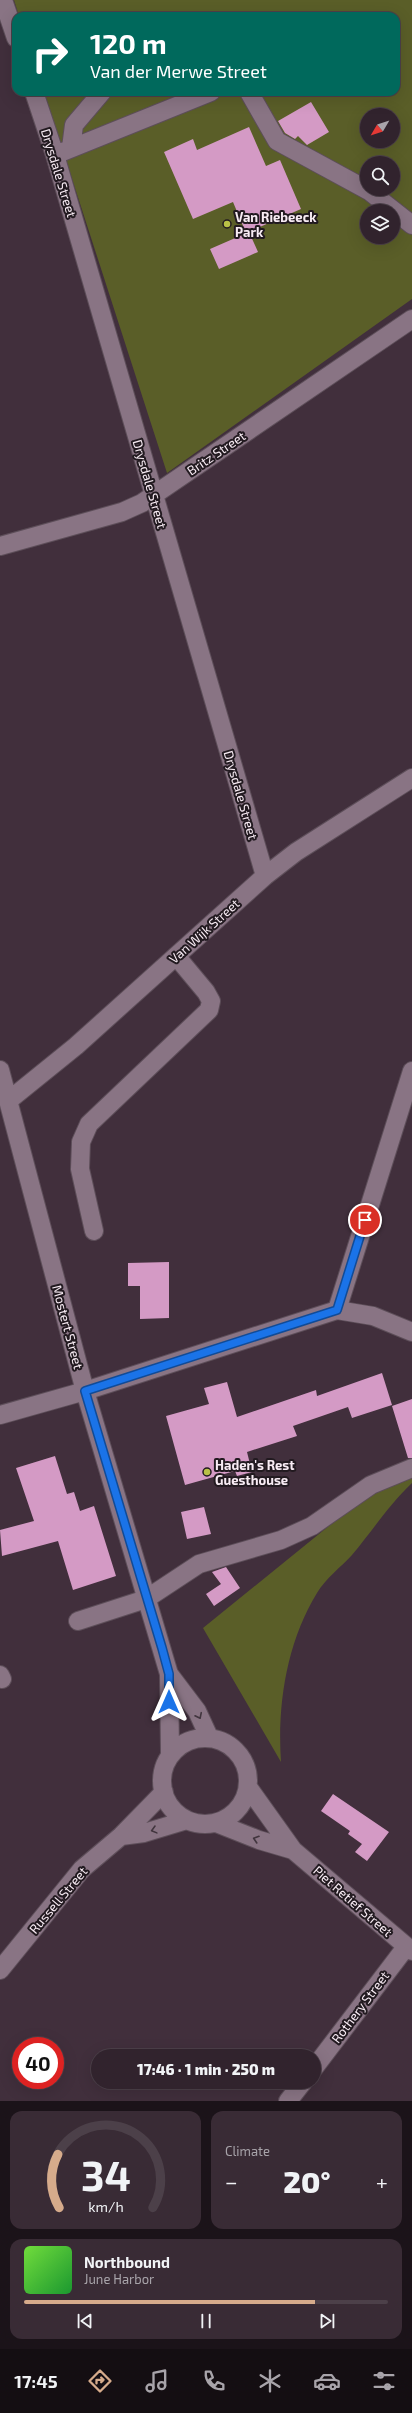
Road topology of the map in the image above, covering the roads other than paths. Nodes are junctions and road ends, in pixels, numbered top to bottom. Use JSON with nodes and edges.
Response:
{"nodes":[{"id":1,"x":3,"y":0,"type":"edge"},
{"id":2,"x":12,"y":26,"type":"edge"},
{"id":3,"x":36,"y":96,"type":"edge"},
{"id":4,"x":98,"y":96,"type":"edge"},
{"id":5,"x":201,"y":96,"type":"edge"},
{"id":6,"x":251,"y":96,"type":"edge"},
{"id":7,"x":63,"y":151,"type":"junction"},
{"id":8,"x":412,"y":225,"type":"edge"},
{"id":9,"x":412,"y":319,"type":"edge"},
{"id":10,"x":153,"y":496,"type":"junction"},
{"id":11,"x":0,"y":546,"type":"edge"},
{"id":12,"x":412,"y":778,"type":"edge"},
{"id":13,"x":265,"y":876,"type":"junction"},
{"id":14,"x":176,"y":956,"type":"junction"},
{"id":15,"x":0,"y":1070,"type":"edge"},
{"id":16,"x":412,"y":1071,"type":"edge"},
{"id":17,"x":8,"y":1101,"type":"junction"},
{"id":18,"x":94,"y":1231,"type":"dead end"},
{"id":19,"x":337,"y":1310,"type":"junction"},
{"id":20,"x":412,"y":1332,"type":"edge"},
{"id":21,"x":85,"y":1391,"type":"junction"},
{"id":22,"x":0,"y":1414,"type":"edge"},
{"id":23,"x":412,"y":1468,"type":"edge"},
{"id":24,"x":146,"y":1599,"type":"junction"},
{"id":25,"x":78,"y":1620,"type":"dead end"},
{"id":26,"x":169,"y":1674,"type":"junction"},
{"id":27,"x":209,"y":1737,"type":"junction"},
{"id":28,"x":170,"y":1754,"type":"junction"},
{"id":29,"x":248,"y":1787,"type":"junction"},
{"id":30,"x":164,"y":1792,"type":"junction"},
{"id":31,"x":187,"y":1820,"type":"junction"},
{"id":32,"x":216,"y":1823,"type":"junction"},
{"id":33,"x":121,"y":1836,"type":"junction"},
{"id":34,"x":293,"y":1850,"type":"junction"},
{"id":35,"x":409,"y":1949,"type":"edge"},
{"id":36,"x":0,"y":1970,"type":"edge"},
{"id":37,"x":321,"y":2059,"type":"edge"},
{"id":38,"x":297,"y":2089,"type":"edge"},
{"id":39,"x":288,"y":2101,"type":"edge"}],
"edges":[{"from":1,"to":2,"type":"street"},
{"from":3,"to":7,"type":"street","name":"Drysdale Street"},
{"from":4,"to":7,"type":"street"},
{"from":5,"to":7,"type":"street"},
{"from":6,"to":8,"type":"street"},
{"from":7,"to":10,"type":"street","name":"Drysdale Street"},
{"from":9,"to":10,"type":"street","name":"Britz Street"},
{"from":10,"to":11,"type":"street","name":"Britz Street"},
{"from":10,"to":13,"type":"street","name":"Drysdale Street"},
{"from":12,"to":13,"type":"street","name":"Van Wijk Street"},
{"from":13,"to":14,"type":"street","name":"Van Wijk Street"},
{"from":14,"to":17,"type":"street","name":"Van Wijk Street"},
{"from":14,"to":18,"type":"street"},
{"from":15,"to":17,"type":"street","name":"Mostert Street"},
{"from":16,"to":19,"type":"street"},
{"from":17,"to":21,"type":"street","name":"Mostert Street"},
{"from":19,"to":20,"type":"street"},
{"from":19,"to":21,"type":"street"},
{"from":21,"to":22,"type":"street"},
{"from":21,"to":24,"type":"street","name":"Mostert Street"},
{"from":23,"to":24,"type":"street"},
{"from":24,"to":25,"type":"street"},
{"from":24,"to":26,"type":"street","name":"Mostert Street"},
{"from":26,"to":27,"type":"street","name":"Mostert Street","one_way":true},
{"from":26,"to":28,"type":"street","name":"Mostert Street"},
{"from":27,"to":28,"type":"street"},
{"from":27,"to":29,"type":"street"},
{"from":28,"to":30,"type":"street"},
{"from":29,"to":32,"type":"street"},
{"from":29,"to":34,"type":"street","name":"Piet Retief Street"},
{"from":30,"to":31,"type":"street"},
{"from":30,"to":33,"type":"street","name":"Russell Street"},
{"from":31,"to":32,"type":"street"},
{"from":31,"to":33,"type":"street","one_way":true},
{"from":34,"to":32,"type":"street","name":"Piet Retief Street","one_way":true},
{"from":33,"to":36,"type":"street","name":"Russell Street"},
{"from":34,"to":35,"type":"street","name":"Piet Retief Street"},
{"from":35,"to":37,"type":"street","name":"Rothery Street"},
{"from":38,"to":39,"type":"street"}]}
